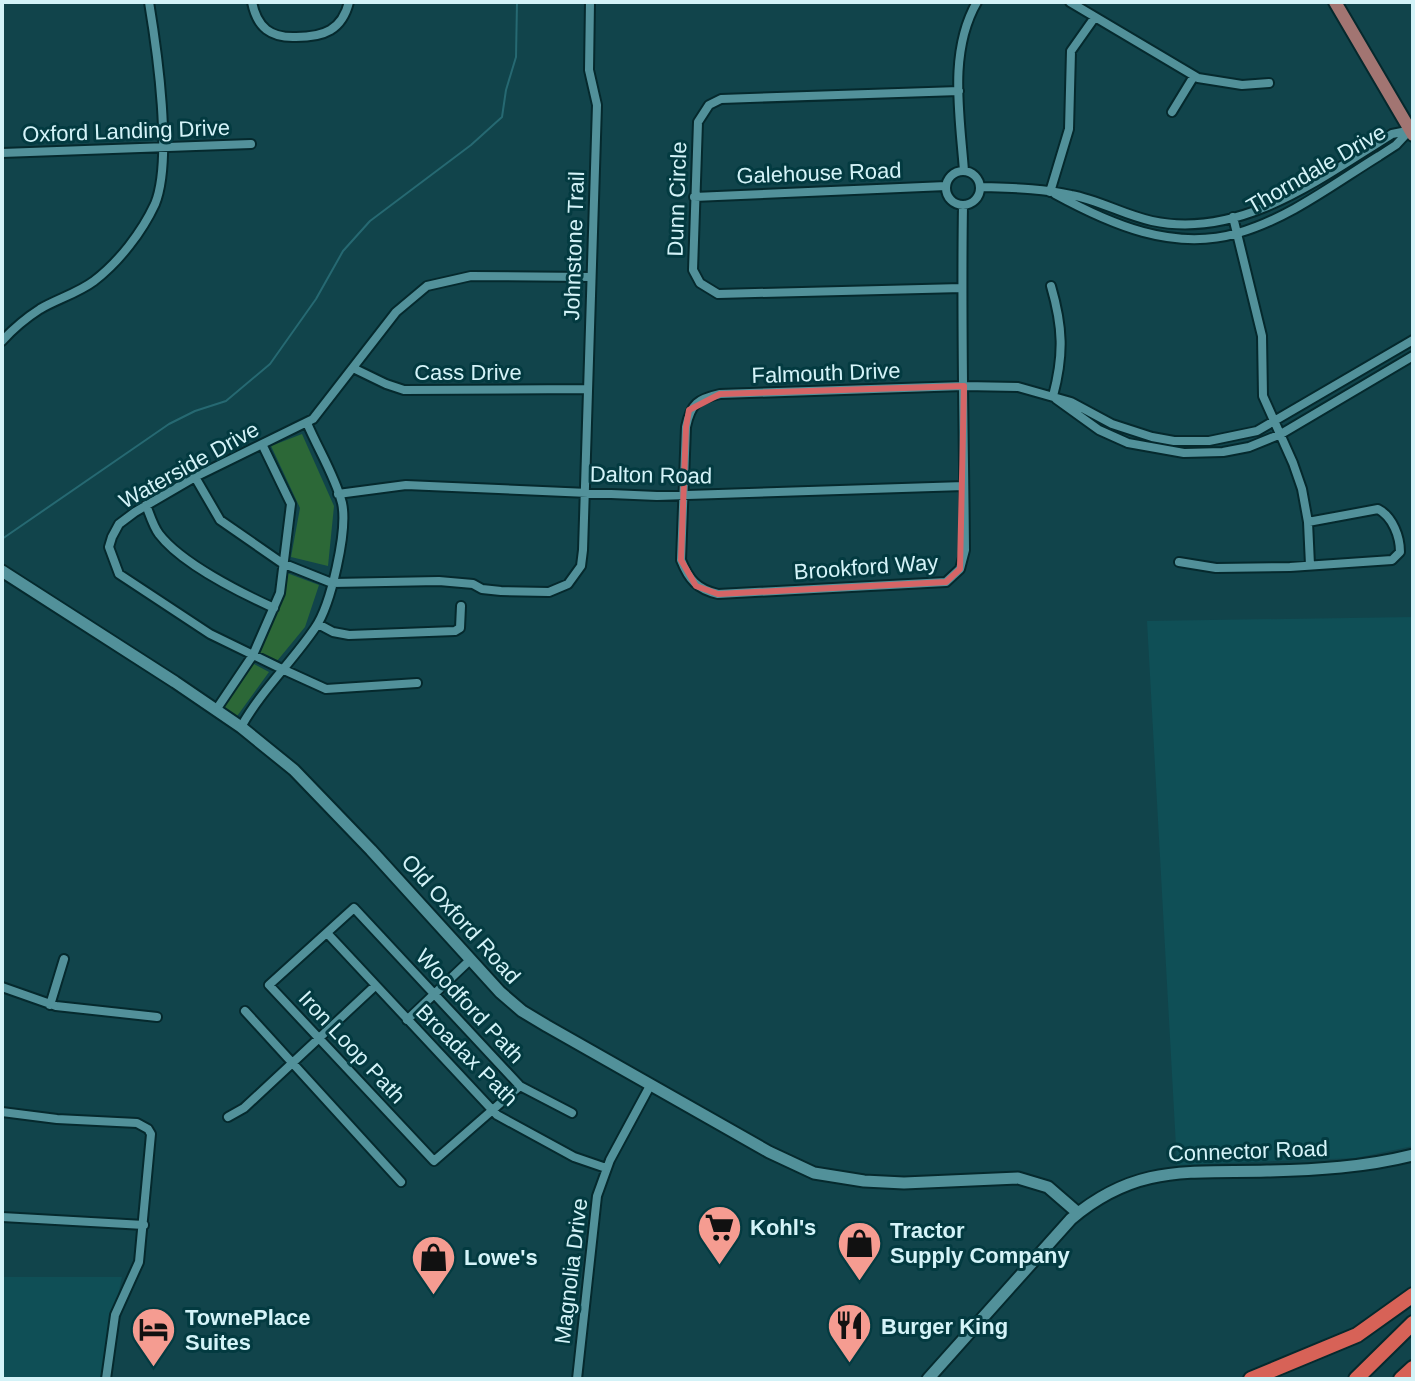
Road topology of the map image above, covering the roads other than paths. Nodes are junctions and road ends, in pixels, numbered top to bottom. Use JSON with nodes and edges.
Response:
{"nodes":[{"id":1,"x":149,"y":2,"type":"edge"},
{"id":2,"x":252,"y":2,"type":"edge"},
{"id":3,"x":349,"y":2,"type":"edge"},
{"id":4,"x":590,"y":2,"type":"edge"},
{"id":5,"x":977,"y":2,"type":"edge"},
{"id":6,"x":1070,"y":2,"type":"edge"},
{"id":7,"x":1335,"y":2,"type":"edge"},
{"id":8,"x":1095,"y":17,"type":"junction"},
{"id":9,"x":1194,"y":76,"type":"junction"},
{"id":10,"x":1269,"y":83,"type":"dead end"},
{"id":11,"x":959,"y":91,"type":"junction"},
{"id":12,"x":1172,"y":112,"type":"dead end"},
{"id":13,"x":1412,"y":131,"type":"edge"},
{"id":14,"x":251,"y":144,"type":"dead end"},
{"id":15,"x":162,"y":148,"type":"junction"},
{"id":16,"x":2,"y":153,"type":"edge"},
{"id":17,"x":964,"y":171,"type":"junction"},
{"id":18,"x":946,"y":186,"type":"junction"},
{"id":19,"x":980,"y":187,"type":"junction"},
{"id":20,"x":1050,"y":192,"type":"junction"},
{"id":21,"x":694,"y":197,"type":"junction"},
{"id":22,"x":963,"y":206,"type":"junction"},
{"id":23,"x":1233,"y":217,"type":"junction"},
{"id":24,"x":1145,"y":219,"type":"junction"},
{"id":25,"x":1142,"y":233,"type":"junction"},
{"id":26,"x":1237,"y":234,"type":"junction"},
{"id":27,"x":591,"y":277,"type":"junction"},
{"id":28,"x":1051,"y":286,"type":"dead end"},
{"id":29,"x":962,"y":288,"type":"junction"},
{"id":30,"x":1413,"y":340,"type":"edge"},
{"id":31,"x":2,"y":341,"type":"edge"},
{"id":32,"x":1413,"y":356,"type":"edge"},
{"id":33,"x":353,"y":368,"type":"junction"},
{"id":34,"x":964,"y":386,"type":"junction"},
{"id":35,"x":587,"y":389,"type":"junction"},
{"id":36,"x":1053,"y":396,"type":"junction"},
{"id":37,"x":1273,"y":422,"type":"junction"},
{"id":38,"x":307,"y":423,"type":"junction"},
{"id":39,"x":1281,"y":434,"type":"junction"},
{"id":40,"x":262,"y":444,"type":"junction"},
{"id":41,"x":195,"y":477,"type":"junction"},
{"id":42,"x":964,"y":486,"type":"junction"},
{"id":43,"x":583,"y":493,"type":"junction"},
{"id":44,"x":338,"y":494,"type":"junction"},
{"id":45,"x":683,"y":496,"type":"junction"},
{"id":46,"x":146,"y":505,"type":"junction"},
{"id":47,"x":1308,"y":522,"type":"junction"},
{"id":48,"x":1179,"y":562,"type":"dead end"},
{"id":49,"x":284,"y":564,"type":"junction"},
{"id":50,"x":1310,"y":565,"type":"junction"},
{"id":51,"x":2,"y":571,"type":"edge"},
{"id":52,"x":332,"y":583,"type":"junction"},
{"id":53,"x":461,"y":606,"type":"dead end"},
{"id":54,"x":274,"y":608,"type":"junction"},
{"id":55,"x":318,"y":624,"type":"junction"},
{"id":56,"x":253,"y":655,"type":"junction"},
{"id":57,"x":282,"y":669,"type":"junction"},
{"id":58,"x":417,"y":683,"type":"dead end"},
{"id":59,"x":216,"y":710,"type":"junction"},
{"id":60,"x":241,"y":727,"type":"junction"},
{"id":61,"x":354,"y":908,"type":"joint"},
{"id":62,"x":327,"y":933,"type":"junction"},
{"id":63,"x":64,"y":959,"type":"dead end"},
{"id":64,"x":470,"y":960,"type":"junction"},
{"id":65,"x":375,"y":986,"type":"junction"},
{"id":66,"x":2,"y":987,"type":"edge"},
{"id":67,"x":435,"y":994,"type":"junction"},
{"id":68,"x":50,"y":1005,"type":"junction"},
{"id":69,"x":245,"y":1011,"type":"dead end"},
{"id":70,"x":157,"y":1017,"type":"dead end"},
{"id":71,"x":407,"y":1020,"type":"junction"},
{"id":72,"x":319,"y":1037,"type":"junction"},
{"id":73,"x":292,"y":1063,"type":"junction"},
{"id":74,"x":651,"y":1084,"type":"junction"},
{"id":75,"x":520,"y":1086,"type":"junction"},
{"id":76,"x":492,"y":1111,"type":"junction"},
{"id":77,"x":4,"y":1112,"type":"edge"},
{"id":78,"x":572,"y":1113,"type":"dead end"},
{"id":79,"x":228,"y":1117,"type":"dead end"},
{"id":80,"x":1413,"y":1155,"type":"edge"},
{"id":81,"x":606,"y":1168,"type":"junction"},
{"id":82,"x":401,"y":1182,"type":"dead end"},
{"id":83,"x":1078,"y":1213,"type":"junction"},
{"id":84,"x":2,"y":1217,"type":"edge"},
{"id":85,"x":144,"y":1225,"type":"junction"},
{"id":86,"x":1413,"y":1295,"type":"edge"},
{"id":87,"x":1413,"y":1323,"type":"edge"},
{"id":88,"x":1413,"y":1368,"type":"edge"},
{"id":89,"x":106,"y":1379,"type":"edge"},
{"id":90,"x":577,"y":1379,"type":"edge"},
{"id":91,"x":928,"y":1379,"type":"edge"},
{"id":92,"x":1251,"y":1379,"type":"edge"},
{"id":93,"x":1356,"y":1379,"type":"edge"},
{"id":94,"x":1401,"y":1379,"type":"edge"}],
"edges":[{"from":1,"to":15,"type":"street"},
{"from":2,"to":3,"type":"street"},
{"from":4,"to":27,"type":"street","name":"Johnstone Trail"},
{"from":5,"to":11,"type":"street"},
{"from":6,"to":8,"type":"street"},
{"from":7,"to":13,"type":"main road"},
{"from":8,"to":9,"type":"street"},
{"from":8,"to":20,"type":"street"},
{"from":9,"to":10,"type":"street"},
{"from":9,"to":12,"type":"street"},
{"from":11,"to":17,"type":"street"},
{"from":11,"to":21,"type":"street","name":"Dunn Circle"},
{"from":13,"to":23,"type":"street","name":"Thorndale Drive"},
{"from":13,"to":26,"type":"street","name":"Thorndale Drive"},
{"from":14,"to":15,"type":"street","name":"Oxford Landing Drive"},
{"from":15,"to":16,"type":"street","name":"Oxford Landing Drive"},
{"from":15,"to":31,"type":"street"},
{"from":17,"to":18,"type":"street"},
{"from":17,"to":19,"type":"street"},
{"from":18,"to":21,"type":"street","name":"Galehouse Road"},
{"from":18,"to":22,"type":"street"},
{"from":19,"to":20,"type":"street","name":"Thorndale Drive"},
{"from":19,"to":22,"type":"street"},
{"from":20,"to":24,"type":"street","name":"Thorndale Drive"},
{"from":20,"to":25,"type":"street","name":"Thorndale Drive"},
{"from":21,"to":29,"type":"street","name":"Dunn Circle"},
{"from":22,"to":29,"type":"street","name":"Brookford Way"},
{"from":23,"to":24,"type":"street","name":"Thorndale Drive"},
{"from":23,"to":26,"type":"street"},
{"from":24,"to":25,"type":"street"},
{"from":25,"to":26,"type":"street","name":"Thorndale Drive"},
{"from":26,"to":37,"type":"street"},
{"from":27,"to":33,"type":"street","name":"Waterside Drive"},
{"from":27,"to":35,"type":"street","name":"Johnstone Trail"},
{"from":28,"to":36,"type":"street"},
{"from":29,"to":34,"type":"street","name":"Brookford Way"},
{"from":30,"to":37,"type":"street","name":"Falmouth Drive"},
{"from":32,"to":39,"type":"street","name":"Falmouth Drive"},
{"from":33,"to":35,"type":"street","name":"Cass Drive"},
{"from":33,"to":38,"type":"street","name":"Waterside Drive"},
{"from":34,"to":36,"type":"street","name":"Falmouth Drive"},
{"from":34,"to":42,"type":"street","name":"Brookford Way"},
{"from":34,"to":45,"type":"street","name":"Falmouth Drive"},
{"from":35,"to":43,"type":"street","name":"Johnstone Trail"},
{"from":36,"to":37,"type":"street","name":"Falmouth Drive"},
{"from":36,"to":39,"type":"street","name":"Falmouth Drive"},
{"from":37,"to":39,"type":"street"},
{"from":38,"to":40,"type":"street","name":"Waterside Drive"},
{"from":38,"to":44,"type":"street"},
{"from":39,"to":47,"type":"street"},
{"from":40,"to":41,"type":"street","name":"Waterside Drive"},
{"from":40,"to":49,"type":"street"},
{"from":41,"to":46,"type":"street","name":"Waterside Drive"},
{"from":41,"to":49,"type":"street"},
{"from":42,"to":45,"type":"street","name":"Dalton Road"},
{"from":42,"to":45,"type":"street","name":"Brookford Way"},
{"from":43,"to":44,"type":"street","name":"Dalton Road"},
{"from":43,"to":45,"type":"street","name":"Dalton Road"},
{"from":43,"to":52,"type":"street","name":"Johnstone Trail"},
{"from":44,"to":52,"type":"street"},
{"from":46,"to":54,"type":"street"},
{"from":46,"to":56,"type":"street","name":"Waterside Drive"},
{"from":47,"to":50,"type":"street"},
{"from":47,"to":50,"type":"street"},
{"from":48,"to":50,"type":"street"},
{"from":49,"to":52,"type":"street"},
{"from":49,"to":54,"type":"street"},
{"from":51,"to":59,"type":"street","name":"Old Oxford Road"},
{"from":52,"to":55,"type":"street"},
{"from":53,"to":55,"type":"street"},
{"from":54,"to":56,"type":"street"},
{"from":55,"to":57,"type":"street"},
{"from":56,"to":57,"type":"street","name":"Waterside Drive"},
{"from":56,"to":59,"type":"street"},
{"from":57,"to":58,"type":"street","name":"Waterside Drive"},
{"from":57,"to":60,"type":"street"},
{"from":59,"to":60,"type":"street","name":"Old Oxford Road"},
{"from":60,"to":64,"type":"street","name":"Old Oxford Road"},
{"from":61,"to":62,"type":"street","name":"Iron Loop Path"},
{"from":61,"to":67,"type":"street","name":"Woodford Path"},
{"from":62,"to":65,"type":"street","name":"Broadax Path"},
{"from":62,"to":72,"type":"street","name":"Iron Loop Path"},
{"from":63,"to":68,"type":"street"},
{"from":64,"to":67,"type":"street"},
{"from":64,"to":74,"type":"street","name":"Old Oxford Road"},
{"from":65,"to":71,"type":"street","name":"Broadax Path"},
{"from":65,"to":72,"type":"street"},
{"from":66,"to":68,"type":"street"},
{"from":67,"to":71,"type":"street"},
{"from":67,"to":75,"type":"street","name":"Woodford Path"},
{"from":68,"to":70,"type":"street"},
{"from":69,"to":73,"type":"street"},
{"from":71,"to":76,"type":"street","name":"Broadax Path"},
{"from":72,"to":73,"type":"street"},
{"from":72,"to":76,"type":"street","name":"Iron Loop Path"},
{"from":73,"to":79,"type":"street"},
{"from":73,"to":82,"type":"street"},
{"from":74,"to":81,"type":"street","name":"Magnolia Drive"},
{"from":74,"to":83,"type":"street","name":"Old Oxford Road"},
{"from":75,"to":76,"type":"street"},
{"from":75,"to":78,"type":"street","name":"Woodford Path"},
{"from":76,"to":81,"type":"street","name":"Broadax Path"},
{"from":77,"to":85,"type":"street"},
{"from":80,"to":83,"type":"street","name":"Connector Road"},
{"from":81,"to":90,"type":"street","name":"Magnolia Drive"},
{"from":83,"to":91,"type":"street","name":"Connector Road"},
{"from":84,"to":85,"type":"street"},
{"from":85,"to":89,"type":"street"},
{"from":86,"to":92,"type":"highway"},
{"from":87,"to":93,"type":"highway"},
{"from":88,"to":94,"type":"highway"}]}
